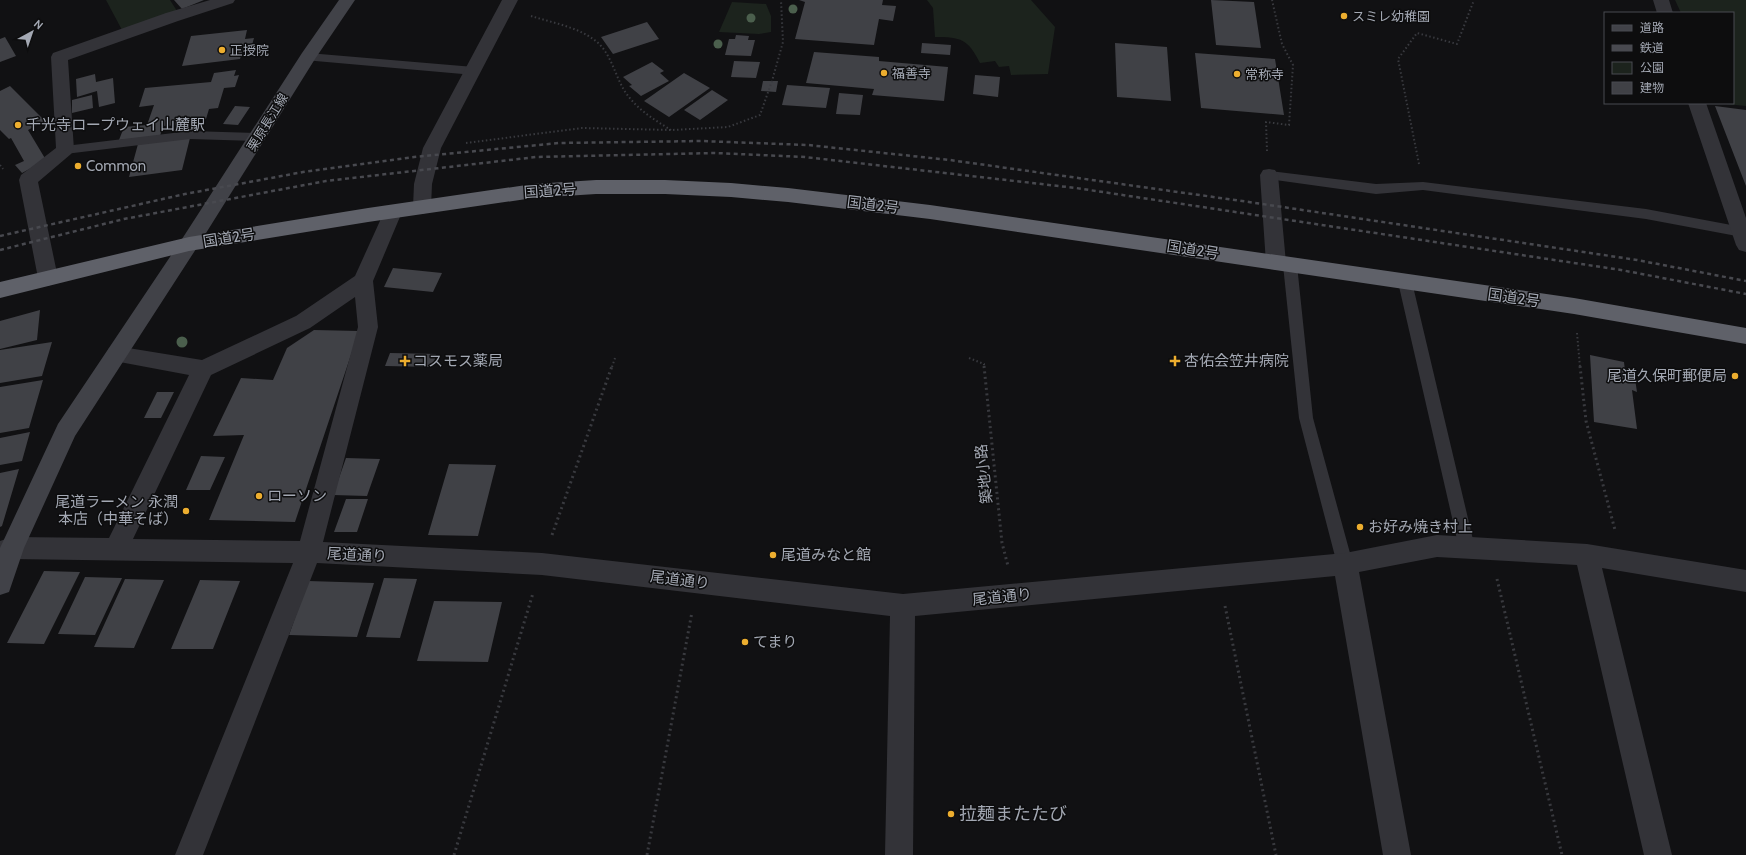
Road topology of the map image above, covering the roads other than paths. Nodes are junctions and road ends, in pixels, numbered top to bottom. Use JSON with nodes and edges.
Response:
{"nodes":[{"id":1,"x":227,"y":0,"type":"edge"},
{"id":2,"x":346,"y":0,"type":"edge"},
{"id":3,"x":1661,"y":0,"type":"edge"},
{"id":4,"x":508,"y":4,"type":"edge"},
{"id":5,"x":1665,"y":12,"type":"edge"},
{"id":6,"x":308,"y":57,"type":"junction"},
{"id":7,"x":474,"y":71,"type":"junction"},
{"id":8,"x":1697,"y":104,"type":"edge"},
{"id":9,"x":257,"y":137,"type":"junction"},
{"id":10,"x":65,"y":150,"type":"junction"},
{"id":11,"x":1268,"y":175,"type":"joint"},
{"id":12,"x":422,"y":208,"type":"junction"},
{"id":13,"x":393,"y":212,"type":"junction"},
{"id":14,"x":1744,"y":239,"type":"edge"},
{"id":15,"x":189,"y":244,"type":"junction"},
{"id":16,"x":1283,"y":264,"type":"junction"},
{"id":17,"x":48,"y":278,"type":"junction"},
{"id":18,"x":363,"y":281,"type":"junction"},
{"id":19,"x":1405,"y":282,"type":"junction"},
{"id":20,"x":0,"y":290,"type":"edge"},
{"id":21,"x":1746,"y":336,"type":"edge"},
{"id":22,"x":116,"y":354,"type":"junction"},
{"id":23,"x":203,"y":369,"type":"junction"},
{"id":24,"x":116,"y":549,"type":"junction"},
{"id":25,"x":1479,"y":549,"type":"junction"},
{"id":26,"x":6,"y":550,"type":"edge"},
{"id":27,"x":309,"y":552,"type":"junction"},
{"id":28,"x":1587,"y":555,"type":"junction"},
{"id":29,"x":1345,"y":564,"type":"junction"},
{"id":30,"x":1746,"y":581,"type":"edge"},
{"id":31,"x":0,"y":584,"type":"edge"},
{"id":32,"x":903,"y":606,"type":"junction"},
{"id":33,"x":189,"y":855,"type":"edge"},
{"id":34,"x":899,"y":855,"type":"edge"},
{"id":35,"x":1397,"y":855,"type":"edge"},
{"id":36,"x":1658,"y":855,"type":"edge"}],
"edges":[{"from":1,"to":10,"type":"street"},
{"from":2,"to":6,"type":"main road","name":"栗原長江線"},
{"from":3,"to":5,"type":"street"},
{"from":4,"to":7,"type":"street"},
{"from":6,"to":7,"type":"lane"},
{"from":6,"to":9,"type":"main road","name":"栗原長江線"},
{"from":7,"to":12,"type":"street"},
{"from":8,"to":14,"type":"street"},
{"from":9,"to":10,"type":"lane"},
{"from":9,"to":15,"type":"main road","name":"栗原長江線"},
{"from":10,"to":17,"type":"street"},
{"from":11,"to":14,"type":"lane"},
{"from":11,"to":16,"type":"street"},
{"from":12,"to":13,"type":"highway","name":"国道2号"},
{"from":12,"to":16,"type":"highway","name":"国道2号"},
{"from":13,"to":15,"type":"highway","name":"国道2号"},
{"from":13,"to":18,"type":"street"},
{"from":15,"to":17,"type":"highway","name":"国道2号"},
{"from":15,"to":22,"type":"main road","name":"栗原長江線"},
{"from":16,"to":19,"type":"highway","name":"国道2号"},
{"from":16,"to":29,"type":"lane"},
{"from":17,"to":20,"type":"highway","name":"国道2号"},
{"from":18,"to":23,"type":"street"},
{"from":18,"to":27,"type":"street"},
{"from":19,"to":21,"type":"highway","name":"国道2号"},
{"from":19,"to":25,"type":"lane"},
{"from":22,"to":23,"type":"street"},
{"from":22,"to":26,"type":"main road","name":"栗原長江線"},
{"from":23,"to":24,"type":"street"},
{"from":24,"to":26,"type":"street","name":"尾道通り"},
{"from":24,"to":27,"type":"street","name":"尾道通り"},
{"from":25,"to":28,"type":"street","name":"尾道通り"},
{"from":25,"to":29,"type":"street","name":"尾道通り"},
{"from":26,"to":31,"type":"main road","name":"栗原長江線"},
{"from":27,"to":32,"type":"street","name":"尾道通り"},
{"from":27,"to":33,"type":"street"},
{"from":28,"to":30,"type":"street","name":"尾道通り"},
{"from":28,"to":36,"type":"street"},
{"from":29,"to":32,"type":"street","name":"尾道通り"},
{"from":29,"to":35,"type":"street"},
{"from":32,"to":34,"type":"street"}]}
